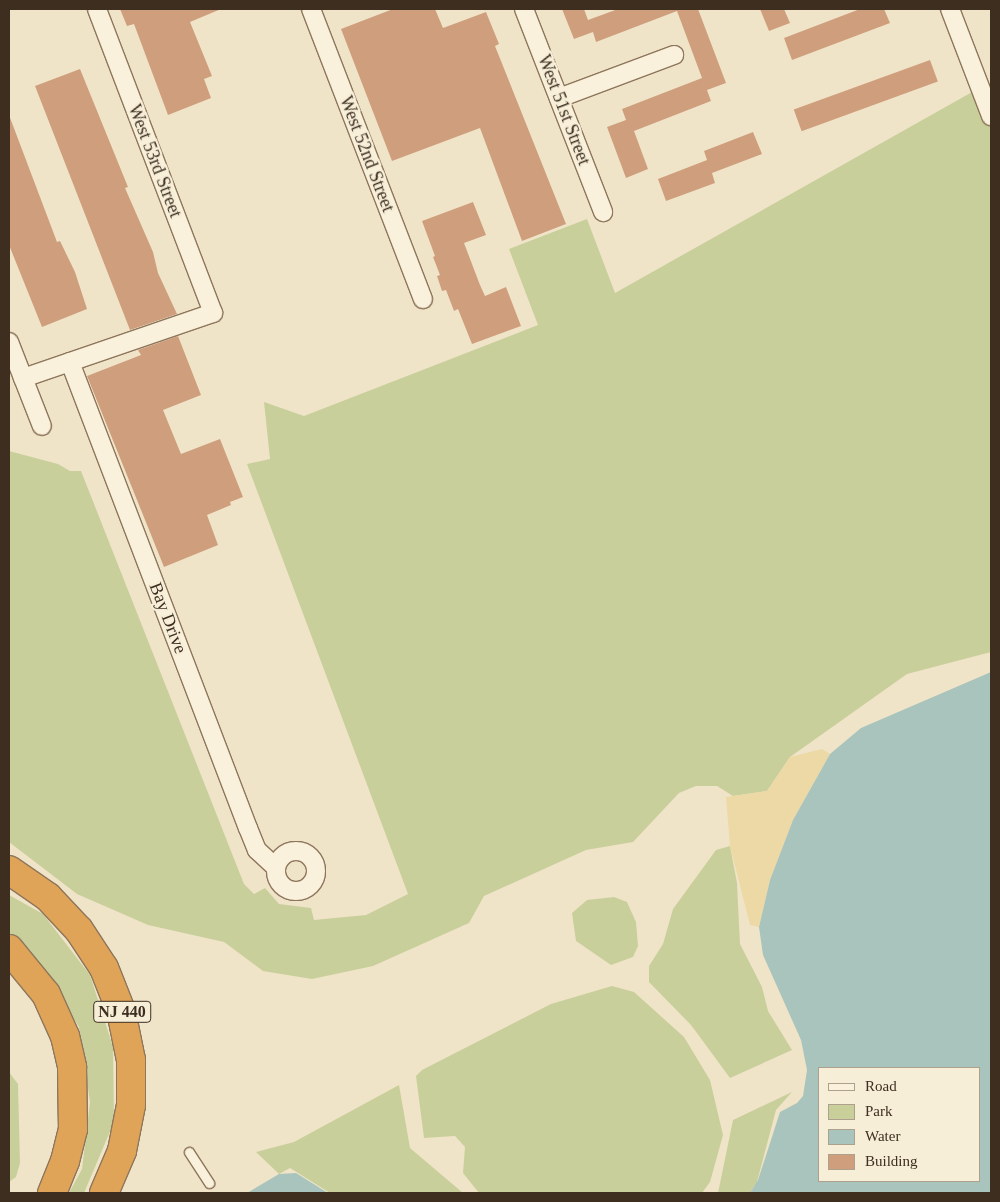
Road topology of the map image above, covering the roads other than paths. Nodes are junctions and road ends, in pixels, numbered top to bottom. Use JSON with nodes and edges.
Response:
{"nodes":[{"id":1,"x":97,"y":9,"type":"edge"},
{"id":2,"x":311,"y":9,"type":"edge"},
{"id":3,"x":524,"y":9,"type":"edge"},
{"id":4,"x":950,"y":9,"type":"edge"},
{"id":5,"x":674,"y":55,"type":"dead end"},
{"id":6,"x":559,"y":98,"type":"junction"},
{"id":7,"x":991,"y":116,"type":"edge"},
{"id":8,"x":603,"y":212,"type":"dead end"},
{"id":9,"x":424,"y":299,"type":"dead end"},
{"id":10,"x":9,"y":342,"type":"edge"},
{"id":11,"x":70,"y":362,"type":"junction"},
{"id":12,"x":23,"y":378,"type":"junction"},
{"id":13,"x":42,"y":426,"type":"dead end"},
{"id":14,"x":276,"y":868,"type":"dead end"},
{"id":15,"x":9,"y":870,"type":"edge"},
{"id":16,"x":9,"y":949,"type":"edge"},
{"id":17,"x":190,"y":1152,"type":"dead end"},
{"id":18,"x":209,"y":1182,"type":"dead end"},
{"id":19,"x":52,"y":1193,"type":"edge"},
{"id":20,"x":104,"y":1193,"type":"edge"}],
"edges":[{"from":1,"to":11,"type":"street","name":"West 53rd Street"},
{"from":2,"to":9,"type":"street","name":"West 52nd Street"},
{"from":3,"to":6,"type":"street","name":"West 51st Street"},
{"from":4,"to":7,"type":"street"},
{"from":5,"to":6,"type":"street"},
{"from":6,"to":8,"type":"street","name":"West 51st Street"},
{"from":10,"to":12,"type":"street"},
{"from":11,"to":12,"type":"street"},
{"from":11,"to":14,"type":"street","name":"Bay Drive"},
{"from":12,"to":13,"type":"street"},
{"from":15,"to":20,"type":"highway","number":"NJ 440"},
{"from":16,"to":19,"type":"highway"},
{"from":17,"to":18,"type":"lane"}]}
